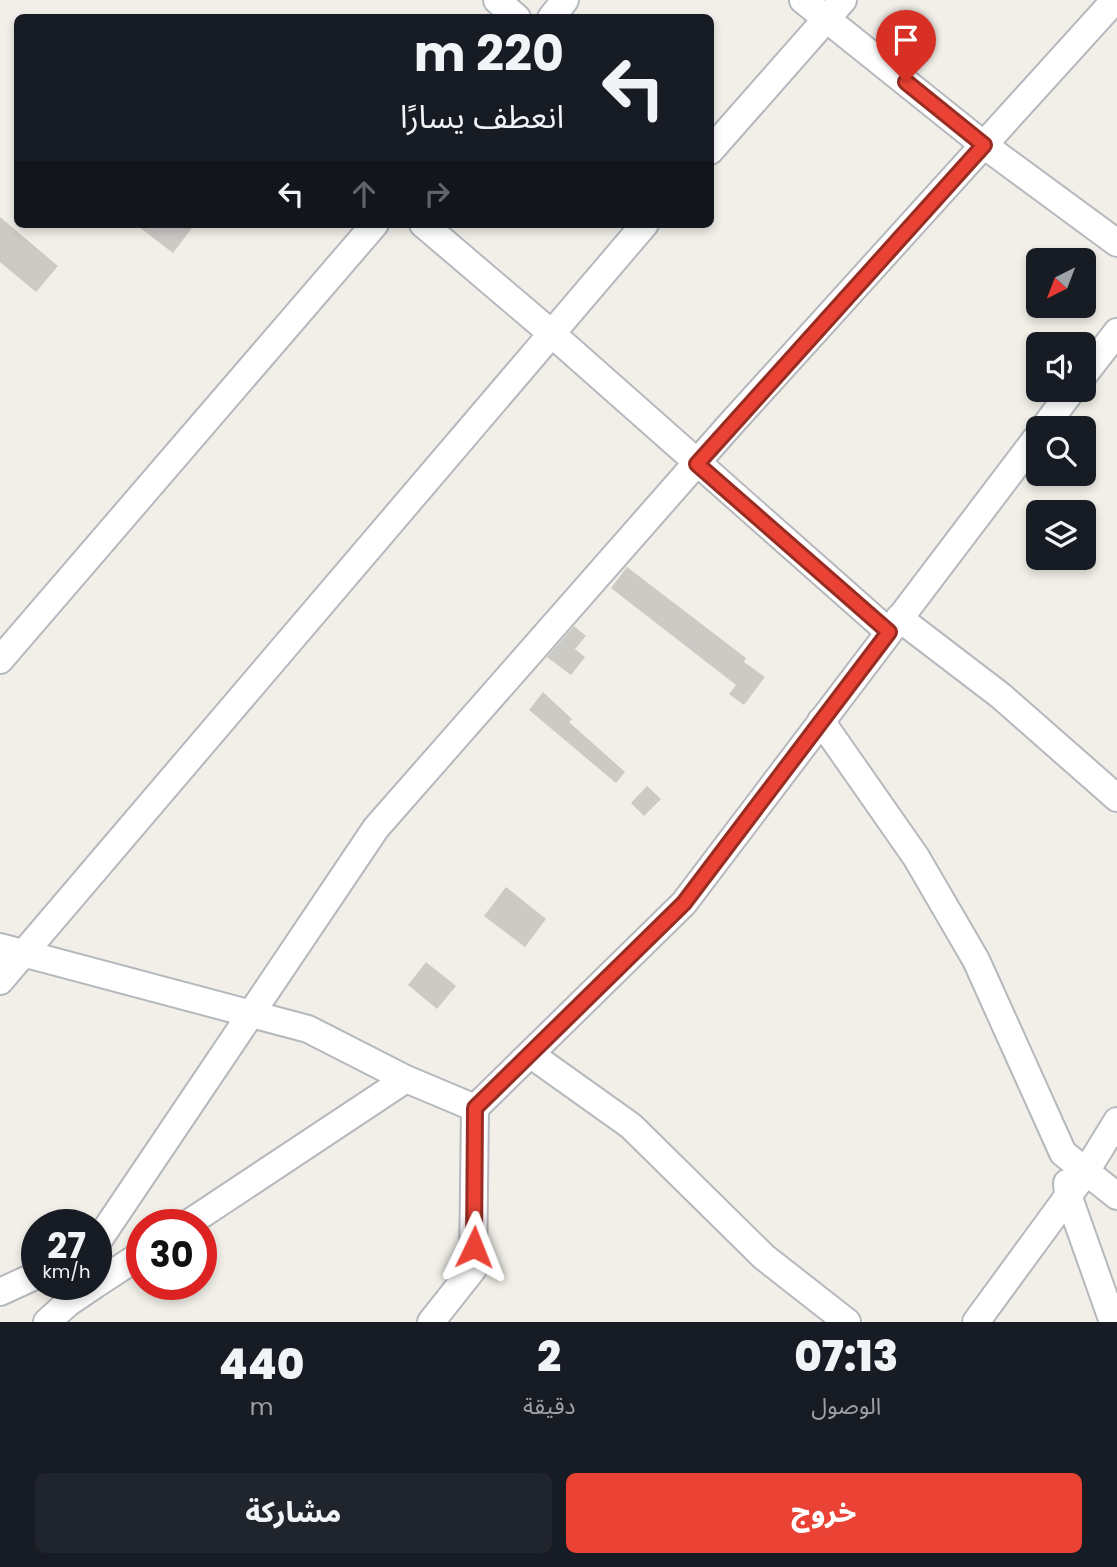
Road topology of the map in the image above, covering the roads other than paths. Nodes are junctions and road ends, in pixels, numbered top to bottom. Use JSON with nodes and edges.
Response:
{"nodes":[{"id":1,"x":497,"y":0,"type":"edge"},
{"id":2,"x":565,"y":0,"type":"edge"},
{"id":3,"x":803,"y":0,"type":"edge"},
{"id":4,"x":1115,"y":0,"type":"edge"},
{"id":5,"x":836,"y":9,"type":"edge"},
{"id":6,"x":513,"y":14,"type":"edge"},
{"id":7,"x":554,"y":14,"type":"edge"},
{"id":8,"x":984,"y":145,"type":"junction"},
{"id":9,"x":714,"y":146,"type":"edge"},
{"id":10,"x":371,"y":228,"type":"edge"},
{"id":11,"x":428,"y":228,"type":"edge"},
{"id":12,"x":642,"y":228,"type":"edge"},
{"id":13,"x":1117,"y":243,"type":"edge"},
{"id":14,"x":1117,"y":332,"type":"edge"},
{"id":15,"x":551,"y":333,"type":"junction"},
{"id":16,"x":1096,"y":359,"type":"edge"},
{"id":17,"x":1026,"y":452,"type":"edge"},
{"id":18,"x":697,"y":464,"type":"junction"},
{"id":19,"x":894,"y":625,"type":"junction"},
{"id":20,"x":0,"y":660,"type":"edge"},
{"id":21,"x":821,"y":721,"type":"junction"},
{"id":22,"x":1117,"y":798,"type":"edge"},
{"id":23,"x":11,"y":950,"type":"edge"},
{"id":24,"x":0,"y":981,"type":"edge"},
{"id":25,"x":252,"y":1014,"type":"junction"},
{"id":26,"x":530,"y":1055,"type":"junction"},
{"id":27,"x":407,"y":1079,"type":"junction"},
{"id":28,"x":475,"y":1108,"type":"junction"},
{"id":29,"x":1117,"y":1121,"type":"edge"},
{"id":30,"x":1063,"y":1153,"type":"junction"},
{"id":31,"x":1085,"y":1173,"type":"junction"},
{"id":32,"x":1068,"y":1195,"type":"junction"},
{"id":33,"x":1117,"y":1196,"type":"edge"},
{"id":34,"x":210,"y":1209,"type":"edge"},
{"id":35,"x":112,"y":1220,"type":"edge"},
{"id":36,"x":21,"y":1282,"type":"edge"},
{"id":37,"x":0,"y":1292,"type":"edge"},
{"id":38,"x":72,"y":1300,"type":"edge"},
{"id":39,"x":47,"y":1322,"type":"edge"},
{"id":40,"x":430,"y":1322,"type":"edge"},
{"id":41,"x":847,"y":1322,"type":"edge"},
{"id":42,"x":976,"y":1322,"type":"edge"},
{"id":43,"x":1113,"y":1322,"type":"edge"}],
"edges":[{"from":1,"to":6,"type":"street"},
{"from":2,"to":7,"type":"street"},
{"from":3,"to":5,"type":"street"},
{"from":4,"to":8,"type":"street"},
{"from":5,"to":8,"type":"street"},
{"from":5,"to":9,"type":"street"},
{"from":8,"to":13,"type":"street"},
{"from":8,"to":18,"type":"street"},
{"from":10,"to":20,"type":"street"},
{"from":11,"to":15,"type":"street"},
{"from":12,"to":15,"type":"street"},
{"from":14,"to":16,"type":"street"},
{"from":15,"to":18,"type":"street"},
{"from":15,"to":23,"type":"street"},
{"from":17,"to":19,"type":"street"},
{"from":18,"to":19,"type":"street"},
{"from":18,"to":25,"type":"street"},
{"from":19,"to":21,"type":"street"},
{"from":19,"to":22,"type":"street"},
{"from":21,"to":26,"type":"street"},
{"from":21,"to":30,"type":"street"},
{"from":23,"to":24,"type":"street"},
{"from":23,"to":25,"type":"street"},
{"from":25,"to":27,"type":"street"},
{"from":25,"to":35,"type":"street"},
{"from":26,"to":28,"type":"street"},
{"from":26,"to":41,"type":"street"},
{"from":27,"to":28,"type":"street"},
{"from":27,"to":34,"type":"street"},
{"from":28,"to":40,"type":"street"},
{"from":29,"to":31,"type":"street"},
{"from":30,"to":31,"type":"street"},
{"from":30,"to":32,"type":"street"},
{"from":31,"to":32,"type":"street"},
{"from":31,"to":33,"type":"street"},
{"from":32,"to":42,"type":"street"},
{"from":32,"to":43,"type":"street"},
{"from":36,"to":37,"type":"street"},
{"from":38,"to":39,"type":"street"}]}
